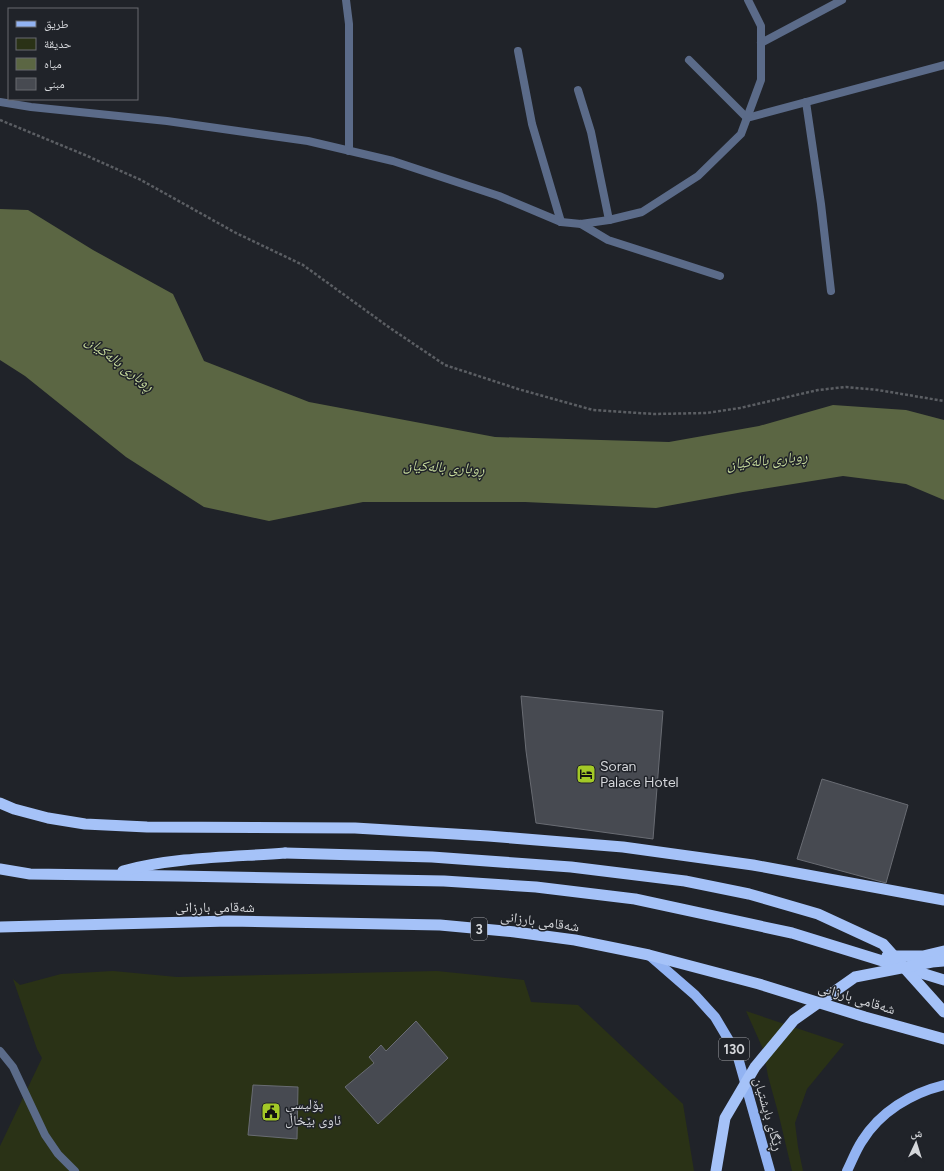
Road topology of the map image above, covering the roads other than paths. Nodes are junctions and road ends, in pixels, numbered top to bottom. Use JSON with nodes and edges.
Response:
{"nodes":[{"id":1,"x":346,"y":0,"type":"edge"},
{"id":2,"x":748,"y":0,"type":"edge"},
{"id":3,"x":842,"y":0,"type":"edge"},
{"id":4,"x":761,"y":43,"type":"junction"},
{"id":5,"x":518,"y":50,"type":"dead end"},
{"id":6,"x":689,"y":60,"type":"dead end"},
{"id":7,"x":944,"y":65,"type":"edge"},
{"id":8,"x":578,"y":90,"type":"dead end"},
{"id":9,"x":0,"y":102,"type":"edge"},
{"id":10,"x":806,"y":102,"type":"junction"},
{"id":11,"x":747,"y":118,"type":"junction"},
{"id":12,"x":349,"y":151,"type":"junction"},
{"id":13,"x":609,"y":220,"type":"junction"},
{"id":14,"x":561,"y":222,"type":"junction"},
{"id":15,"x":581,"y":224,"type":"junction"},
{"id":16,"x":720,"y":276,"type":"dead end"},
{"id":17,"x":831,"y":291,"type":"dead end"},
{"id":18,"x":0,"y":803,"type":"edge"},
{"id":19,"x":0,"y":869,"type":"edge"},
{"id":20,"x":109,"y":875,"type":"junction"},
{"id":21,"x":944,"y":900,"type":"edge"},
{"id":22,"x":0,"y":927,"type":"edge"},
{"id":23,"x":850,"y":951,"type":"junction"},
{"id":24,"x":944,"y":951,"type":"edge"},
{"id":25,"x":649,"y":955,"type":"junction"},
{"id":26,"x":944,"y":961,"type":"edge"},
{"id":27,"x":944,"y":980,"type":"edge"},
{"id":28,"x":944,"y":1012,"type":"edge"},
{"id":29,"x":944,"y":1039,"type":"edge"},
{"id":30,"x":0,"y":1051,"type":"edge"},
{"id":31,"x":944,"y":1085,"type":"edge"},
{"id":32,"x":75,"y":1171,"type":"edge"},
{"id":33,"x":716,"y":1171,"type":"edge"},
{"id":34,"x":770,"y":1171,"type":"edge"},
{"id":35,"x":847,"y":1171,"type":"edge"}],
"edges":[{"from":1,"to":12,"type":"street"},
{"from":2,"to":4,"type":"street"},
{"from":3,"to":4,"type":"street"},
{"from":4,"to":11,"type":"street"},
{"from":5,"to":14,"type":"street"},
{"from":6,"to":11,"type":"street"},
{"from":7,"to":10,"type":"street"},
{"from":8,"to":13,"type":"street"},
{"from":9,"to":12,"type":"street"},
{"from":10,"to":11,"type":"street"},
{"from":10,"to":17,"type":"street"},
{"from":11,"to":13,"type":"street"},
{"from":12,"to":14,"type":"street"},
{"from":13,"to":15,"type":"street"},
{"from":14,"to":15,"type":"street"},
{"from":15,"to":16,"type":"street"},
{"from":18,"to":21,"type":"highway"},
{"from":19,"to":20,"type":"highway"},
{"from":20,"to":23,"type":"highway"},
{"from":20,"to":28,"type":"highway","bridge":true},
{"from":22,"to":25,"type":"highway","name":"شەقامی بارزانی","number":"3"},
{"from":23,"to":24,"type":"highway"},
{"from":23,"to":27,"type":"highway"},
{"from":25,"to":29,"type":"highway","name":"شەقامی بارزانی","number":"3"},
{"from":25,"to":34,"type":"main road","name":"ڕێگای باپشتیان","number":"130"},
{"from":26,"to":33,"type":"highway","bridge":true},
{"from":30,"to":32,"type":"street"},
{"from":31,"to":35,"type":"main road"}]}
